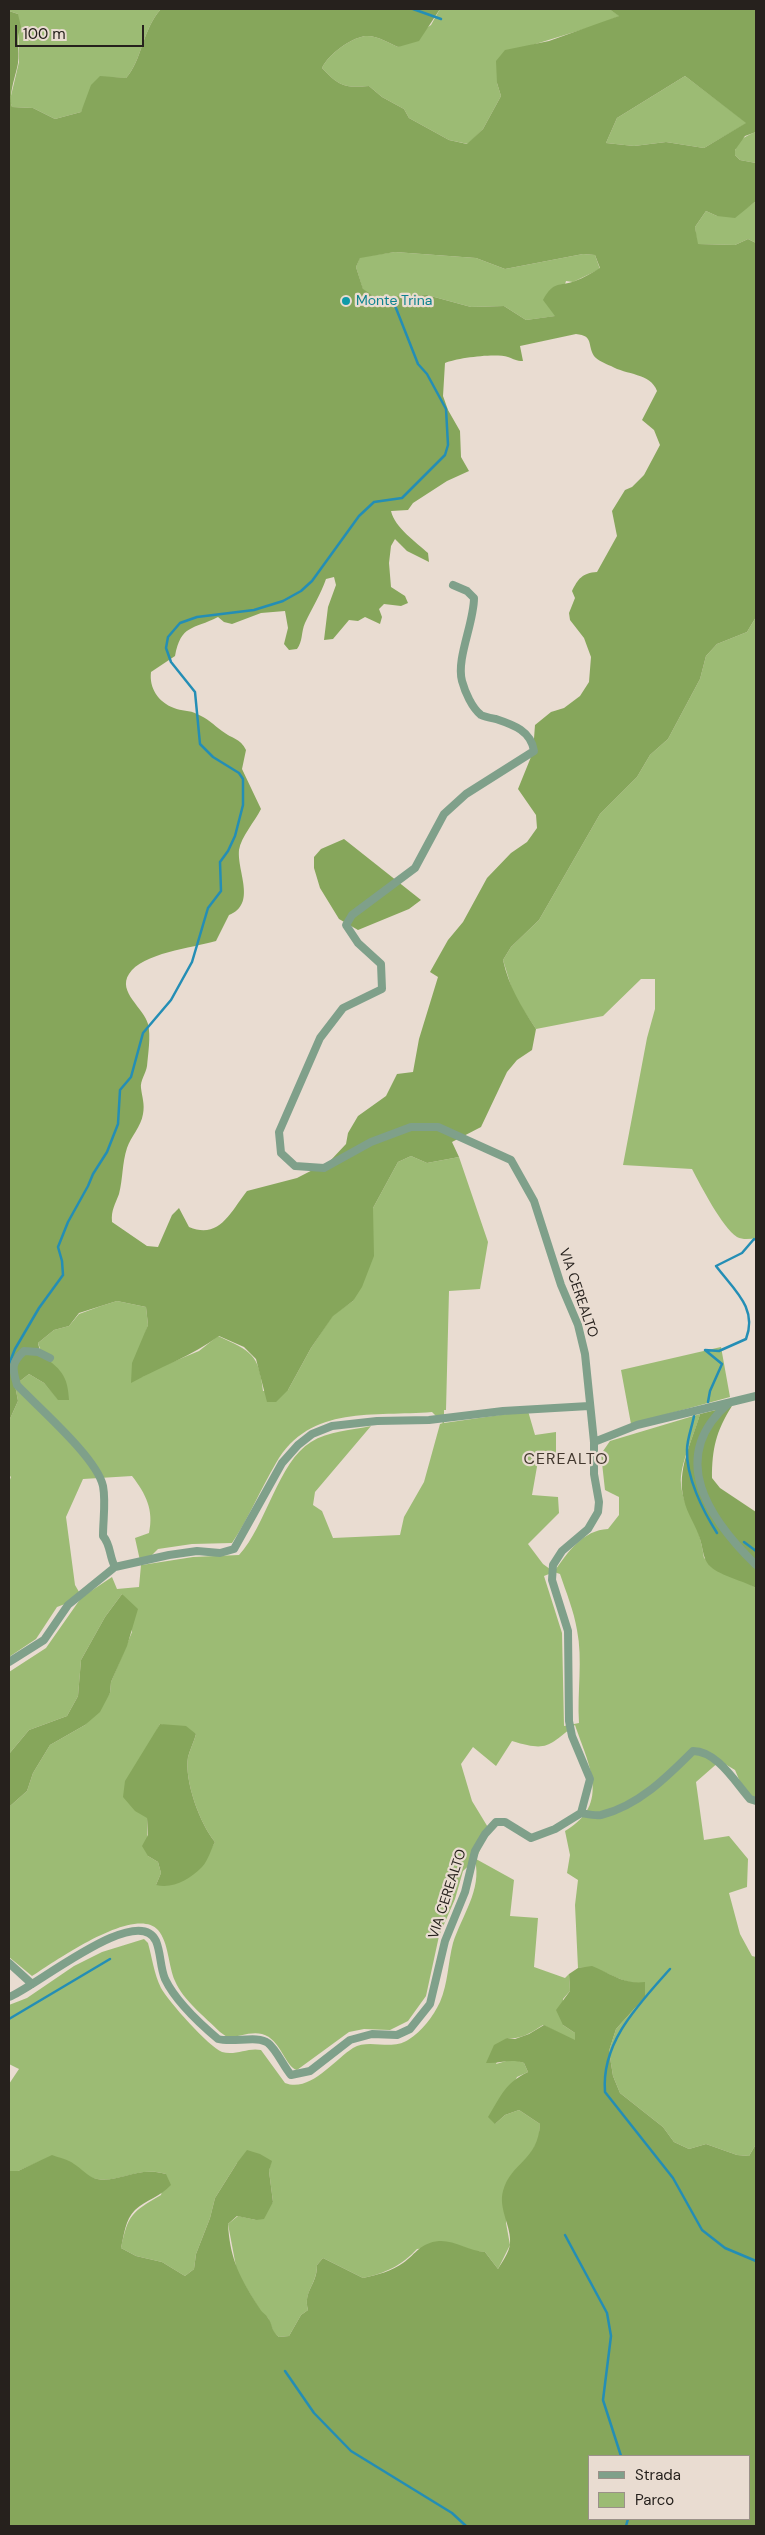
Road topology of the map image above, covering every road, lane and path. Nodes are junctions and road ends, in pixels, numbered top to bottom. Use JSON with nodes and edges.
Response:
{"nodes":[{"id":1,"x":452,"y":585,"type":"dead end"},
{"id":2,"x":50,"y":1358,"type":"dead end"},
{"id":3,"x":756,"y":1396,"type":"edge"},
{"id":4,"x":728,"y":1403,"type":"junction"},
{"id":5,"x":589,"y":1406,"type":"junction"},
{"id":6,"x":594,"y":1442,"type":"junction"},
{"id":7,"x":756,"y":1565,"type":"edge"},
{"id":8,"x":114,"y":1567,"type":"junction"},
{"id":9,"x":9,"y":1662,"type":"edge"},
{"id":10,"x":756,"y":1800,"type":"edge"},
{"id":11,"x":582,"y":1813,"type":"junction"},
{"id":12,"x":9,"y":1963,"type":"edge"},
{"id":13,"x":32,"y":1984,"type":"junction"},
{"id":14,"x":9,"y":1997,"type":"edge"}],
"edges":[{"from":1,"to":5,"type":"street","name":"VIA CEREALTO"},
{"from":2,"to":8,"type":"street"},
{"from":3,"to":4,"type":"street"},
{"from":4,"to":6,"type":"street"},
{"from":4,"to":7,"type":"street"},
{"from":5,"to":6,"type":"street","name":"VIA CEREALTO"},
{"from":5,"to":8,"type":"street"},
{"from":6,"to":11,"type":"street","name":"VIA CEREALTO"},
{"from":8,"to":9,"type":"street"},
{"from":10,"to":11,"type":"street"},
{"from":11,"to":13,"type":"street","name":"VIA CEREALTO"},
{"from":12,"to":13,"type":"street"},
{"from":13,"to":14,"type":"street"}]}
